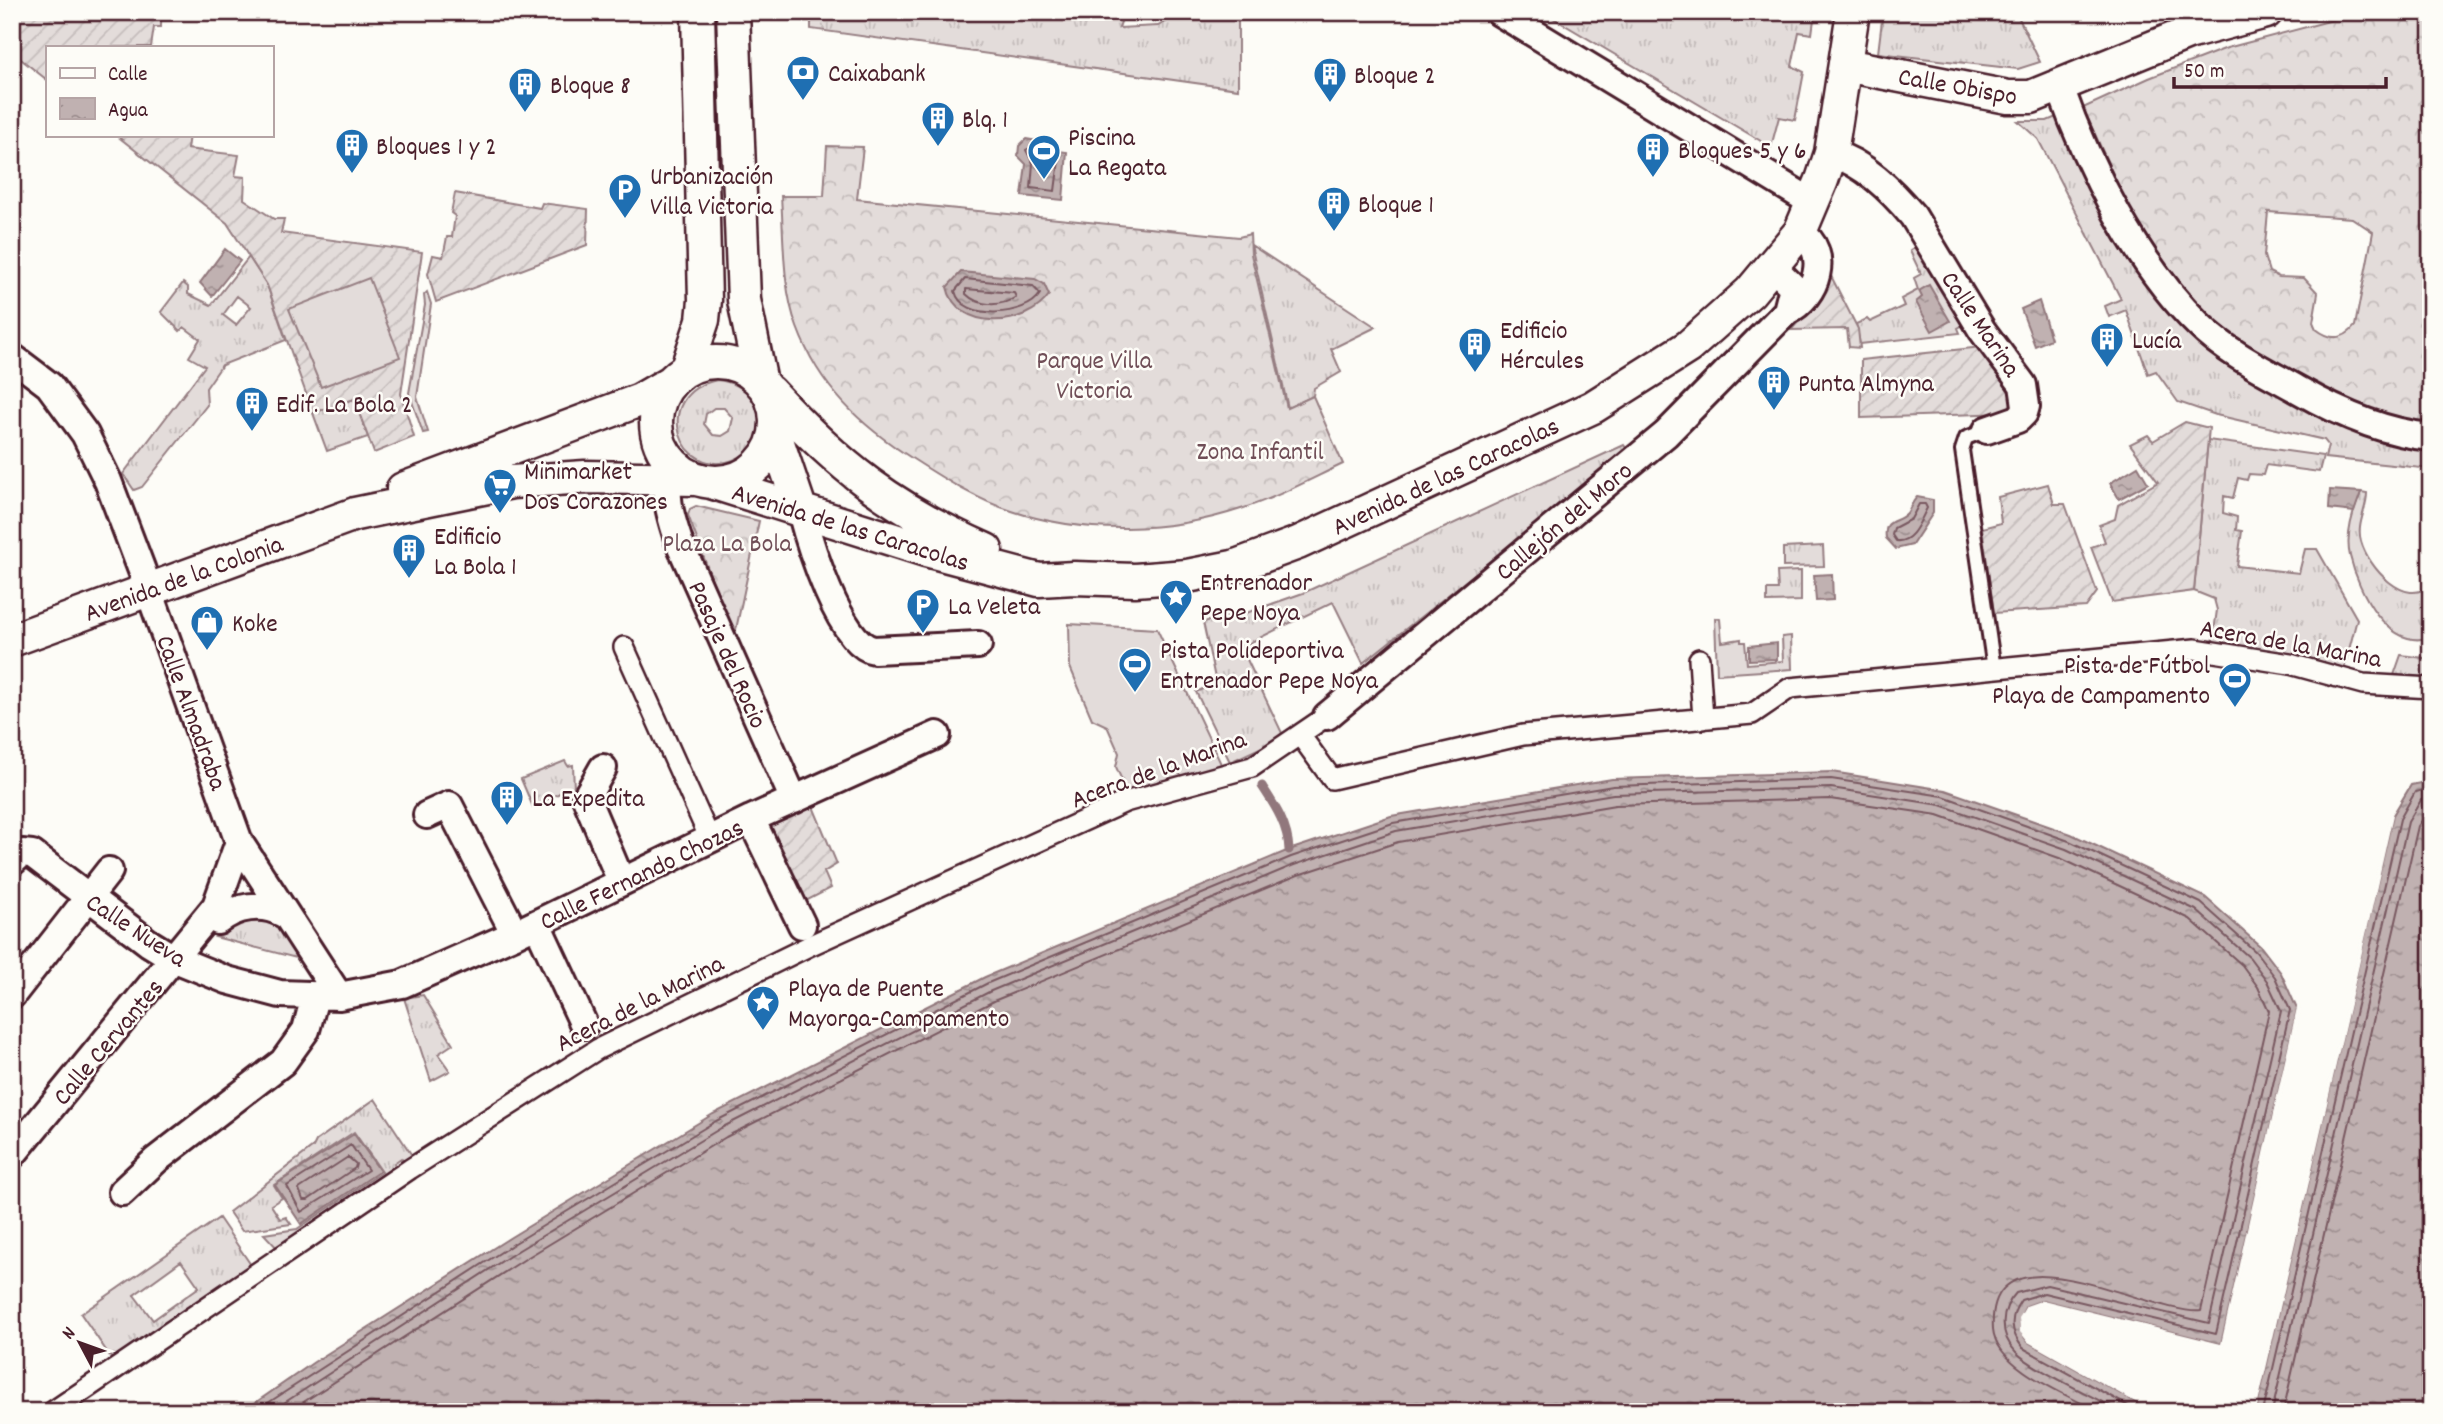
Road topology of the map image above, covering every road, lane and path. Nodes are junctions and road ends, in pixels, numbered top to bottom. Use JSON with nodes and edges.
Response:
{"nodes":[{"id":1,"x":698,"y":12,"type":"edge"},
{"id":2,"x":733,"y":12,"type":"edge"},
{"id":3,"x":1499,"y":12,"type":"edge"},
{"id":4,"x":1853,"y":12,"type":"edge"},
{"id":5,"x":2266,"y":12,"type":"edge"},
{"id":6,"x":1845,"y":65,"type":"junction"},
{"id":7,"x":2060,"y":87,"type":"junction"},
{"id":8,"x":1831,"y":153,"type":"junction"},
{"id":9,"x":1813,"y":203,"type":"junction"},
{"id":10,"x":1800,"y":232,"type":"junction"},
{"id":11,"x":1773,"y":267,"type":"junction"},
{"id":12,"x":1787,"y":311,"type":"junction"},
{"id":13,"x":12,"y":357,"type":"edge"},
{"id":14,"x":679,"y":375,"type":"junction"},
{"id":15,"x":764,"y":386,"type":"junction"},
{"id":16,"x":1987,"y":430,"type":"joint"},
{"id":17,"x":776,"y":437,"type":"junction"},
{"id":18,"x":2431,"y":437,"type":"edge"},
{"id":19,"x":687,"y":477,"type":"junction"},
{"id":20,"x":801,"y":511,"type":"junction"},
{"id":21,"x":355,"y":514,"type":"junction"},
{"id":22,"x":1074,"y":578,"type":"junction"},
{"id":23,"x":149,"y":590,"type":"junction"},
{"id":24,"x":12,"y":640,"type":"edge"},
{"id":25,"x":978,"y":645,"type":"dead end"},
{"id":26,"x":624,"y":647,"type":"dead end"},
{"id":27,"x":1699,"y":659,"type":"dead end"},
{"id":28,"x":1994,"y":669,"type":"junction"},
{"id":29,"x":2431,"y":688,"type":"edge"},
{"id":30,"x":1327,"y":716,"type":"joint"},
{"id":31,"x":1703,"y":719,"type":"junction"},
{"id":32,"x":1300,"y":734,"type":"junction"},
{"id":33,"x":937,"y":735,"type":"dead end"},
{"id":34,"x":603,"y":768,"type":"dead end"},
{"id":35,"x":794,"y":800,"type":"junction"},
{"id":36,"x":448,"y":803,"type":"dead end"},
{"id":37,"x":751,"y":819,"type":"junction"},
{"id":38,"x":710,"y":839,"type":"junction"},
{"id":39,"x":239,"y":842,"type":"junction"},
{"id":40,"x":12,"y":862,"type":"edge"},
{"id":41,"x":253,"y":866,"type":"junction"},
{"id":42,"x":109,"y":872,"type":"dead end"},
{"id":43,"x":621,"y":881,"type":"junction"},
{"id":44,"x":88,"y":897,"type":"junction"},
{"id":45,"x":282,"y":913,"type":"junction"},
{"id":46,"x":218,"y":921,"type":"junction"},
{"id":47,"x":802,"y":925,"type":"dead end"},
{"id":48,"x":526,"y":929,"type":"junction"},
{"id":49,"x":175,"y":959,"type":"junction"},
{"id":50,"x":12,"y":995,"type":"edge"},
{"id":51,"x":327,"y":997,"type":"junction"},
{"id":52,"x":584,"y":1025,"type":"dead end"},
{"id":53,"x":12,"y":1155,"type":"edge"},
{"id":54,"x":122,"y":1192,"type":"dead end"},
{"id":55,"x":52,"y":1412,"type":"edge"}],
"edges":[{"from":1,"to":14,"type":"street"},
{"from":2,"to":15,"type":"street"},
{"from":3,"to":9,"type":"street"},
{"from":4,"to":6,"type":"street"},
{"from":5,"to":7,"type":"street","name":"Calle Obispo"},
{"from":6,"to":7,"type":"street","name":"Calle Obispo"},
{"from":6,"to":8,"type":"street"},
{"from":7,"to":18,"type":"street"},
{"from":8,"to":9,"type":"street"},
{"from":8,"to":16,"type":"street","name":"Calle Marina"},
{"from":9,"to":10,"type":"street"},
{"from":10,"to":11,"type":"street"},
{"from":10,"to":12,"type":"street","name":"Callejón del Moro"},
{"from":11,"to":12,"type":"street"},
{"from":11,"to":22,"type":"street","name":"Avenida de las Caracolas"},
{"from":12,"to":30,"type":"street","name":"Callejón del Moro"},
{"from":13,"to":23,"type":"street","name":"Calle Almadraba"},
{"from":14,"to":15,"type":"street"},
{"from":14,"to":19,"type":"street"},
{"from":14,"to":21,"type":"street","name":"Avenida de la Colonia"},
{"from":15,"to":17,"type":"street"},
{"from":15,"to":22,"type":"street","name":"Avenida de las Caracolas"},
{"from":16,"to":28,"type":"lane","name":"Calle Marina"},
{"from":17,"to":19,"type":"street"},
{"from":17,"to":20,"type":"street"},
{"from":19,"to":20,"type":"street","name":"Avenida de las Caracolas"},
{"from":19,"to":21,"type":"street","name":"Avenida de la Colonia"},
{"from":19,"to":35,"type":"street","name":"Pasaje del Rocio"},
{"from":20,"to":22,"type":"street","name":"Avenida de las Caracolas"},
{"from":20,"to":25,"type":"street"},
{"from":21,"to":23,"type":"street","name":"Avenida de la Colonia"},
{"from":23,"to":24,"type":"street","name":"Avenida de la Colonia"},
{"from":23,"to":39,"type":"street","name":"Calle Almadraba"},
{"from":26,"to":38,"type":"street"},
{"from":27,"to":31,"type":"street"},
{"from":28,"to":29,"type":"street","name":"Acera de la Marina"},
{"from":28,"to":31,"type":"street","name":"Acera de la Marina"},
{"from":30,"to":32,"type":"street","name":"Acera de la Marina"},
{"from":31,"to":32,"type":"street","name":"Acera de la Marina"},
{"from":32,"to":55,"type":"street","name":"Acera de la Marina"},
{"from":33,"to":35,"type":"street","name":"Calle Fernando Chozas"},
{"from":34,"to":43,"type":"street"},
{"from":35,"to":37,"type":"street","name":"Calle Fernando Chozas"},
{"from":36,"to":48,"type":"street"},
{"from":37,"to":38,"type":"street","name":"Calle Fernando Chozas"},
{"from":37,"to":47,"type":"street"},
{"from":38,"to":43,"type":"street","name":"Calle Fernando Chozas"},
{"from":39,"to":41,"type":"street","name":"Calle Almadraba"},
{"from":39,"to":49,"type":"street","name":"Calle Cervantes"},
{"from":40,"to":44,"type":"street","name":"Calle Nueva"},
{"from":41,"to":45,"type":"street","name":"Calle Almadraba"},
{"from":41,"to":46,"type":"street","name":"Calle Cervantes"},
{"from":42,"to":44,"type":"street"},
{"from":43,"to":48,"type":"street","name":"Calle Fernando Chozas"},
{"from":44,"to":49,"type":"street","name":"Calle Nueva"},
{"from":44,"to":50,"type":"street"},
{"from":45,"to":46,"type":"street","name":"Calle Cervantes"},
{"from":45,"to":51,"type":"street","name":"Calle Almadraba"},
{"from":46,"to":49,"type":"street","name":"Calle Cervantes"},
{"from":48,"to":51,"type":"street","name":"Calle Fernando Chozas"},
{"from":48,"to":52,"type":"street"},
{"from":49,"to":51,"type":"street","name":"Calle Nueva"},
{"from":49,"to":53,"type":"street","name":"Calle Cervantes"},
{"from":51,"to":54,"type":"street"}]}
